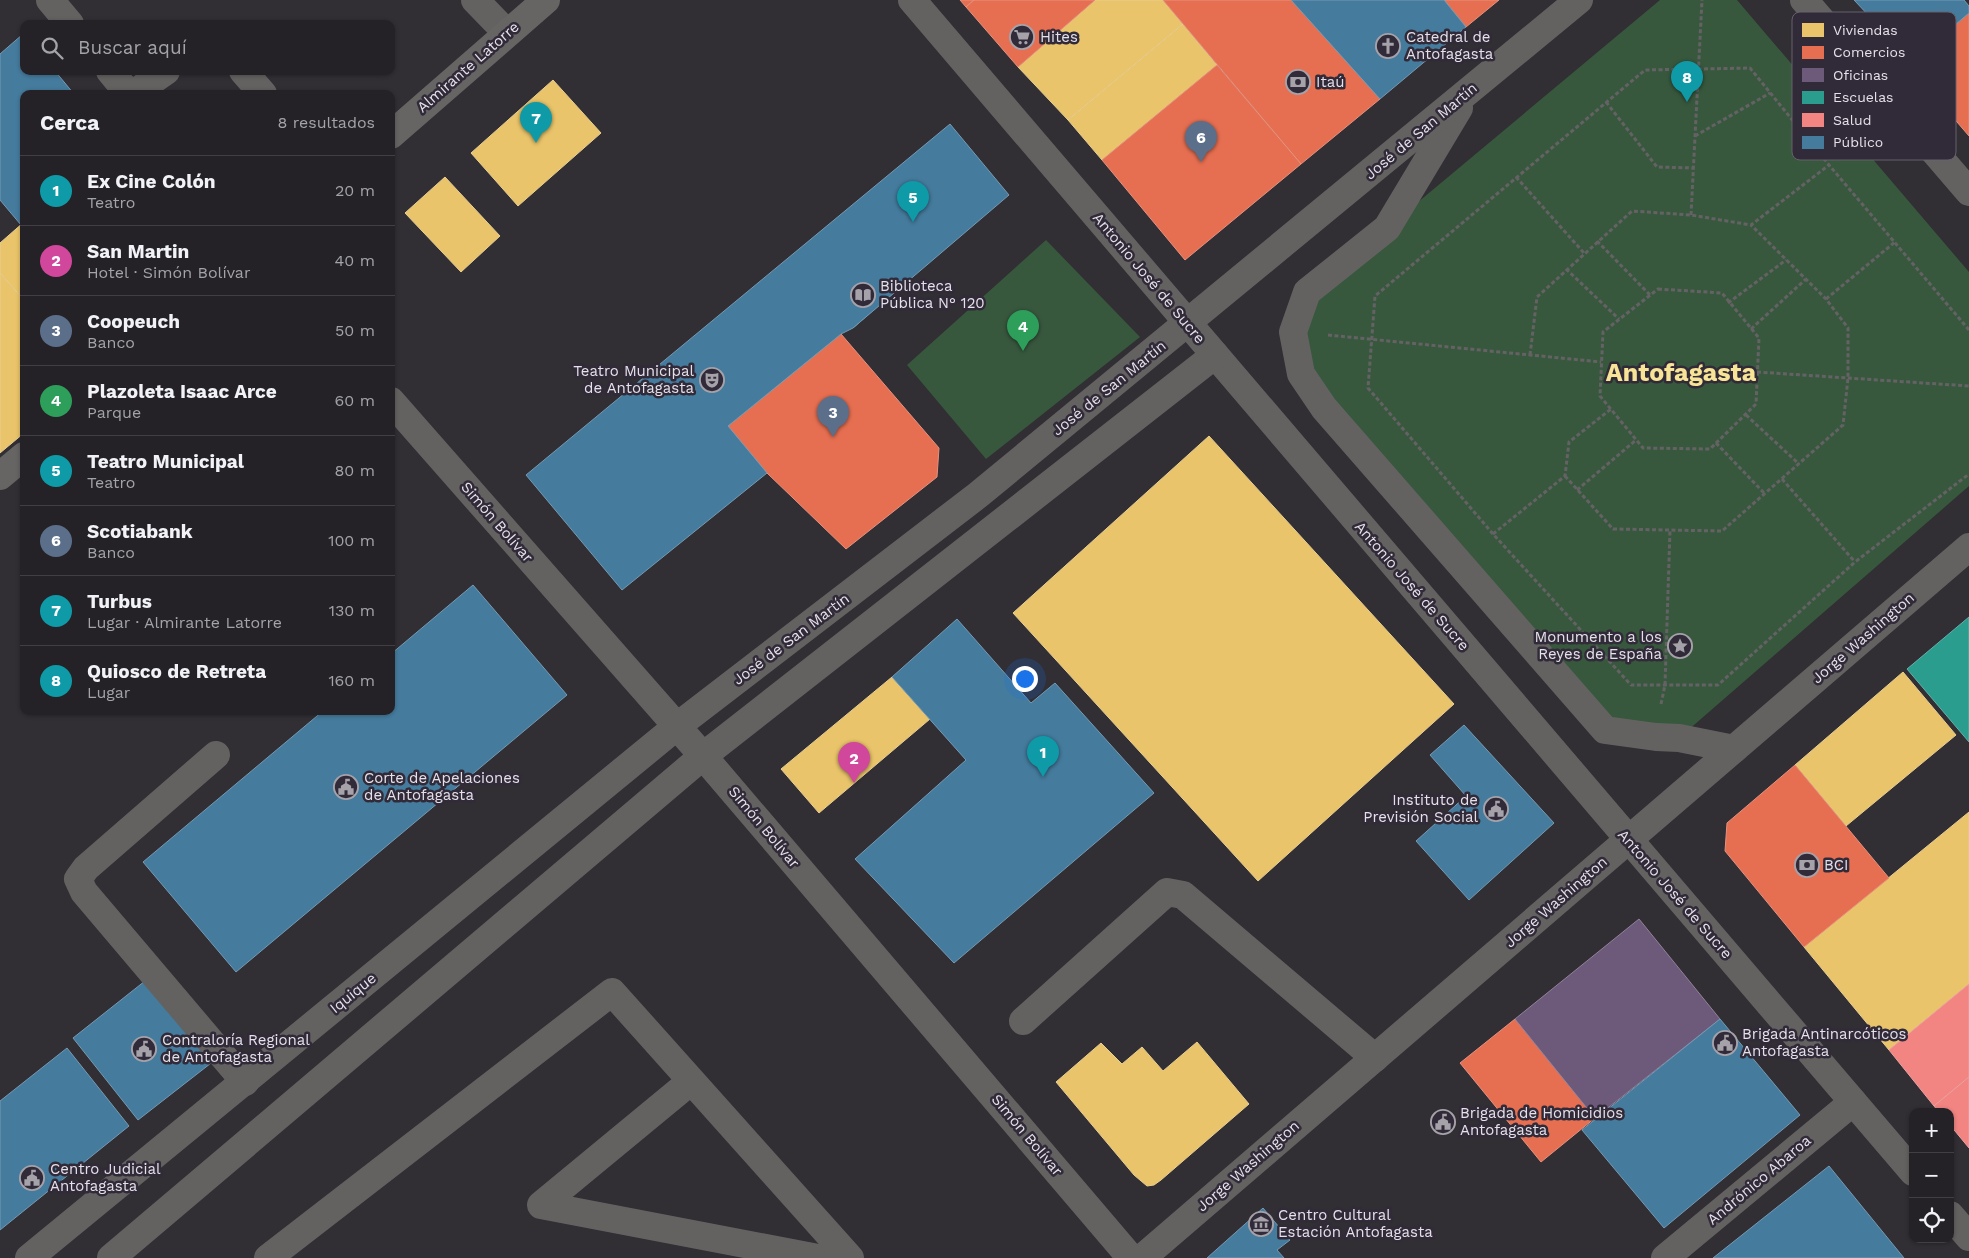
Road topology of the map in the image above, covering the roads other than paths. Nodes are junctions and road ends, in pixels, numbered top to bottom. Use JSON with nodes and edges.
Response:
{"nodes":[{"id":1,"x":50,"y":0,"type":"edge"},
{"id":2,"x":475,"y":0,"type":"edge"},
{"id":3,"x":546,"y":0,"type":"edge"},
{"id":4,"x":912,"y":0,"type":"edge"},
{"id":5,"x":1579,"y":0,"type":"edge"},
{"id":6,"x":1804,"y":0,"type":"edge"},
{"id":7,"x":1814,"y":12,"type":"edge"},
{"id":8,"x":67,"y":20,"type":"edge"},
{"id":9,"x":506,"y":33,"type":"junction"},
{"id":10,"x":113,"y":75,"type":"edge"},
{"id":11,"x":160,"y":75,"type":"edge"},
{"id":12,"x":246,"y":75,"type":"edge"},
{"id":13,"x":126,"y":90,"type":"edge"},
{"id":14,"x":139,"y":90,"type":"edge"},
{"id":15,"x":260,"y":90,"type":"edge"},
{"id":16,"x":1470,"y":90,"type":"junction"},
{"id":17,"x":395,"y":131,"type":"edge"},
{"id":18,"x":1942,"y":160,"type":"edge"},
{"id":19,"x":1969,"y":192,"type":"edge"},
{"id":20,"x":1188,"y":323,"type":"junction"},
{"id":21,"x":1215,"y":355,"type":"junction"},
{"id":22,"x":395,"y":406,"type":"edge"},
{"id":23,"x":20,"y":459,"type":"edge"},
{"id":24,"x":0,"y":476,"type":"edge"},
{"id":25,"x":1969,"y":547,"type":"edge"},
{"id":26,"x":676,"y":727,"type":"junction"},
{"id":27,"x":1734,"y":749,"type":"junction"},
{"id":28,"x":216,"y":755,"type":"dead end"},
{"id":29,"x":703,"y":756,"type":"junction"},
{"id":30,"x":1629,"y":839,"type":"junction"},
{"id":31,"x":1023,"y":1021,"type":"dead end"},
{"id":32,"x":1374,"y":1058,"type":"junction"},
{"id":33,"x":245,"y":1082,"type":"junction"},
{"id":34,"x":690,"y":1082,"type":"junction"},
{"id":35,"x":1853,"y":1102,"type":"junction"},
{"id":36,"x":1909,"y":1167,"type":"edge"},
{"id":37,"x":1954,"y":1220,"type":"edge"},
{"id":38,"x":1969,"y":1237,"type":"edge"},
{"id":39,"x":29,"y":1258,"type":"edge"},
{"id":40,"x":111,"y":1258,"type":"edge"},
{"id":41,"x":268,"y":1258,"type":"edge"},
{"id":42,"x":818,"y":1258,"type":"edge"},
{"id":43,"x":850,"y":1258,"type":"edge"},
{"id":44,"x":1131,"y":1258,"type":"edge"},
{"id":45,"x":1142,"y":1258,"type":"edge"},
{"id":46,"x":1665,"y":1258,"type":"edge"}],
"edges":[{"from":1,"to":8,"type":"street"},
{"from":2,"to":9,"type":"street"},
{"from":3,"to":9,"type":"main road","name":"Almirante Latorre"},
{"from":4,"to":20,"type":"street","name":"Antonio José de Sucre"},
{"from":5,"to":16,"type":"street","name":"José de San Martín"},
{"from":6,"to":7,"type":"street"},
{"from":9,"to":17,"type":"main road","name":"Almirante Latorre"},
{"from":10,"to":13,"type":"street"},
{"from":11,"to":14,"type":"street"},
{"from":12,"to":15,"type":"street"},
{"from":16,"to":20,"type":"street","name":"José de San Martín"},
{"from":16,"to":27,"type":"street"},
{"from":18,"to":19,"type":"street"},
{"from":20,"to":21,"type":"street","name":"Antonio José de Sucre"},
{"from":20,"to":26,"type":"street","name":"José de San Martín"},
{"from":21,"to":29,"type":"street"},
{"from":21,"to":30,"type":"street","name":"Antonio José de Sucre"},
{"from":22,"to":26,"type":"street","name":"Simón Bolívar"},
{"from":23,"to":24,"type":"main road"},
{"from":25,"to":27,"type":"street","name":"Jorge Washington"},
{"from":26,"to":29,"type":"street","name":"Simón Bolívar"},
{"from":26,"to":33,"type":"street","name":"Iquique"},
{"from":27,"to":30,"type":"street","name":"Jorge Washington"},
{"from":28,"to":33,"type":"street"},
{"from":29,"to":40,"type":"street"},
{"from":29,"to":44,"type":"street","name":"Simón Bolívar"},
{"from":30,"to":32,"type":"street","name":"Jorge Washington"},
{"from":30,"to":35,"type":"street","name":"Antonio José de Sucre"},
{"from":31,"to":32,"type":"street"},
{"from":32,"to":45,"type":"street","name":"Jorge Washington"},
{"from":33,"to":39,"type":"street","name":"Iquique"},
{"from":34,"to":41,"type":"street"},
{"from":34,"to":42,"type":"street"},
{"from":34,"to":43,"type":"street"},
{"from":35,"to":36,"type":"street","name":"Antonio José de Sucre"},
{"from":35,"to":46,"type":"street","name":"Andrónico Abaroa"},
{"from":37,"to":38,"type":"street"}]}
